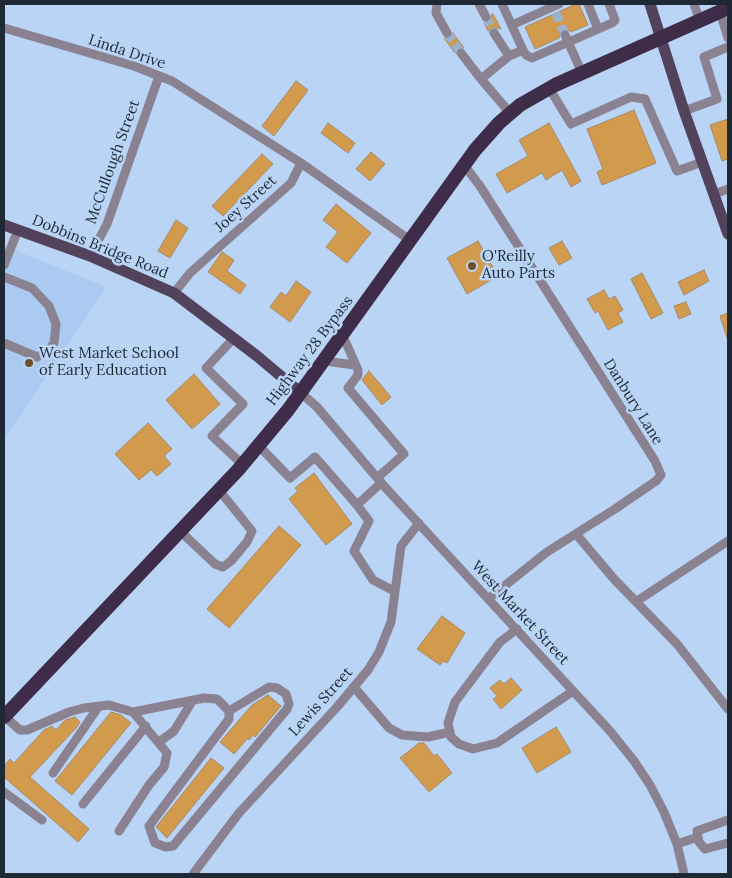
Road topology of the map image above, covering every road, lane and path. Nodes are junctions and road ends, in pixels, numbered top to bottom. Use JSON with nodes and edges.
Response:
{"nodes":[{"id":1,"x":437,"y":4,"type":"edge"},
{"id":2,"x":479,"y":4,"type":"edge"},
{"id":3,"x":502,"y":4,"type":"edge"},
{"id":4,"x":588,"y":4,"type":"edge"},
{"id":5,"x":609,"y":4,"type":"edge"},
{"id":6,"x":650,"y":4,"type":"edge"},
{"id":7,"x":694,"y":4,"type":"edge"},
{"id":8,"x":556,"y":8,"type":"edge"},
{"id":9,"x":725,"y":8,"type":"edge"},
{"id":10,"x":486,"y":17,"type":"tunnel mouth"},
{"id":11,"x":700,"y":21,"type":"junction"},
{"id":12,"x":512,"y":25,"type":"junction"},
{"id":13,"x":4,"y":28,"type":"edge"},
{"id":14,"x":598,"y":29,"type":"junction"},
{"id":15,"x":494,"y":33,"type":"tunnel mouth"},
{"id":16,"x":447,"y":34,"type":"tunnel mouth"},
{"id":17,"x":728,"y":38,"type":"edge"},
{"id":18,"x":567,"y":39,"type":"junction"},
{"id":19,"x":660,"y":39,"type":"junction"},
{"id":20,"x":728,"y":47,"type":"edge"},
{"id":21,"x":523,"y":50,"type":"junction"},
{"id":22,"x":461,"y":53,"type":"tunnel mouth"},
{"id":23,"x":509,"y":56,"type":"junction"},
{"id":24,"x":582,"y":73,"type":"junction"},
{"id":25,"x":159,"y":76,"type":"junction"},
{"id":26,"x":481,"y":79,"type":"junction"},
{"id":27,"x":549,"y":88,"type":"junction"},
{"id":28,"x":684,"y":112,"type":"junction"},
{"id":29,"x":510,"y":113,"type":"junction"},
{"id":30,"x":702,"y":162,"type":"junction"},
{"id":31,"x":301,"y":164,"type":"junction"},
{"id":32,"x":464,"y":165,"type":"junction"},
{"id":33,"x":728,"y":189,"type":"edge"},
{"id":34,"x":714,"y":194,"type":"junction"},
{"id":35,"x":4,"y":225,"type":"edge"},
{"id":36,"x":18,"y":230,"type":"junction"},
{"id":37,"x":728,"y":234,"type":"edge"},
{"id":38,"x":411,"y":241,"type":"junction"},
{"id":39,"x":90,"y":256,"type":"junction"},
{"id":40,"x":4,"y":265,"type":"edge"},
{"id":41,"x":4,"y":277,"type":"edge"},
{"id":42,"x":174,"y":293,"type":"junction"},
{"id":43,"x":342,"y":336,"type":"junction"},
{"id":44,"x":234,"y":338,"type":"junction"},
{"id":45,"x":4,"y":343,"type":"edge"},
{"id":46,"x":325,"y":361,"type":"junction"},
{"id":47,"x":354,"y":365,"type":"junction"},
{"id":48,"x":301,"y":393,"type":"junction"},
{"id":49,"x":258,"y":445,"type":"junction"},
{"id":50,"x":242,"y":464,"type":"junction"},
{"id":51,"x":379,"y":480,"type":"junction"},
{"id":52,"x":219,"y":490,"type":"junction"},
{"id":53,"x":358,"y":505,"type":"junction"},
{"id":54,"x":420,"y":523,"type":"junction"},
{"id":55,"x":180,"y":531,"type":"junction"},
{"id":56,"x":576,"y":534,"type":"junction"},
{"id":57,"x":728,"y":541,"type":"edge"},
{"id":58,"x":394,"y":591,"type":"junction"},
{"id":59,"x":488,"y":599,"type":"junction"},
{"id":60,"x":637,"y":601,"type":"junction"},
{"id":61,"x":517,"y":629,"type":"junction"},
{"id":62,"x":354,"y":687,"type":"junction"},
{"id":63,"x":573,"y":692,"type":"junction"},
{"id":64,"x":193,"y":700,"type":"junction"},
{"id":65,"x":99,"y":706,"type":"junction"},
{"id":66,"x":728,"y":709,"type":"edge"},
{"id":67,"x":229,"y":711,"type":"junction"},
{"id":68,"x":133,"y":712,"type":"junction"},
{"id":69,"x":4,"y":717,"type":"edge"},
{"id":70,"x":146,"y":726,"type":"junction"},
{"id":71,"x":450,"y":732,"type":"junction"},
{"id":72,"x":159,"y":742,"type":"junction"},
{"id":73,"x":53,"y":773,"type":"dead end"},
{"id":74,"x":4,"y":792,"type":"edge"},
{"id":75,"x":84,"y":804,"type":"dead end"},
{"id":76,"x":42,"y":820,"type":"dead end"},
{"id":77,"x":728,"y":820,"type":"edge"},
{"id":78,"x":120,"y":831,"type":"dead end"},
{"id":79,"x":698,"y":837,"type":"junction"},
{"id":80,"x":728,"y":842,"type":"edge"},
{"id":81,"x":677,"y":844,"type":"junction"},
{"id":82,"x":193,"y":874,"type":"edge"},
{"id":83,"x":684,"y":874,"type":"edge"}],
"edges":[{"from":1,"to":16,"type":"street"},
{"from":2,"to":10,"type":"street"},
{"from":3,"to":12,"type":"street"},
{"from":4,"to":14,"type":"street"},
{"from":5,"to":14,"type":"street"},
{"from":6,"to":19,"type":"main road"},
{"from":7,"to":11,"type":"street"},
{"from":8,"to":12,"type":"street"},
{"from":9,"to":11,"type":"highway","name":"Highway 28 Bypass"},
{"from":9,"to":17,"type":"street"},
{"from":11,"to":19,"type":"highway","name":"Highway 28 Bypass"},
{"from":12,"to":21,"type":"street"},
{"from":13,"to":25,"type":"street","name":"Linda Drive"},
{"from":14,"to":18,"type":"street"},
{"from":15,"to":23,"type":"street"},
{"from":18,"to":21,"type":"street"},
{"from":18,"to":24,"type":"street"},
{"from":19,"to":24,"type":"highway","name":"Highway 28 Bypass"},
{"from":19,"to":28,"type":"main road"},
{"from":20,"to":28,"type":"street"},
{"from":21,"to":23,"type":"street"},
{"from":22,"to":26,"type":"street"},
{"from":23,"to":26,"type":"street"},
{"from":24,"to":27,"type":"highway","name":"Highway 28 Bypass"},
{"from":25,"to":31,"type":"street","name":"Linda Drive"},
{"from":25,"to":39,"type":"street","name":"McCullough Street"},
{"from":26,"to":29,"type":"street"},
{"from":27,"to":29,"type":"highway","name":"Highway 28 Bypass"},
{"from":27,"to":30,"type":"street"},
{"from":28,"to":30,"type":"main road"},
{"from":29,"to":32,"type":"highway","name":"Highway 28 Bypass"},
{"from":30,"to":34,"type":"main road"},
{"from":31,"to":38,"type":"street"},
{"from":31,"to":42,"type":"street","name":"Joey Street"},
{"from":32,"to":38,"type":"highway","name":"Highway 28 Bypass"},
{"from":32,"to":56,"type":"street","name":"Danbury Lane"},
{"from":33,"to":34,"type":"street"},
{"from":34,"to":37,"type":"main road"},
{"from":35,"to":36,"type":"main road","name":"Dobbins Bridge Road"},
{"from":36,"to":39,"type":"main road","name":"Dobbins Bridge Road"},
{"from":36,"to":40,"type":"street"},
{"from":38,"to":43,"type":"highway","name":"Highway 28 Bypass"},
{"from":39,"to":42,"type":"main road","name":"Dobbins Bridge Road"},
{"from":41,"to":45,"type":"street"},
{"from":42,"to":44,"type":"main road","name":"Dobbins Bridge Road"},
{"from":43,"to":46,"type":"highway","name":"Highway 28 Bypass"},
{"from":43,"to":47,"type":"street"},
{"from":44,"to":48,"type":"main road","name":"Dobbins Bridge Road"},
{"from":44,"to":50,"type":"street"},
{"from":46,"to":47,"type":"street"},
{"from":46,"to":48,"type":"highway","name":"Highway 28 Bypass"},
{"from":47,"to":51,"type":"street"},
{"from":48,"to":49,"type":"highway","name":"Highway 28 Bypass"},
{"from":48,"to":51,"type":"street","name":"West Market Street"},
{"from":49,"to":50,"type":"highway","name":"Highway 28 Bypass"},
{"from":49,"to":53,"type":"street"},
{"from":50,"to":52,"type":"highway","name":"Highway 28 Bypass"},
{"from":51,"to":53,"type":"street"},
{"from":51,"to":54,"type":"street","name":"West Market Street"},
{"from":52,"to":55,"type":"highway","name":"Highway 28 Bypass"},
{"from":52,"to":55,"type":"street"},
{"from":53,"to":58,"type":"street"},
{"from":54,"to":58,"type":"street","name":"Lewis Street"},
{"from":54,"to":59,"type":"street","name":"West Market Street"},
{"from":55,"to":69,"type":"highway","name":"Highway 28 Bypass"},
{"from":56,"to":59,"type":"street","name":"Danbury Lane"},
{"from":56,"to":60,"type":"street"},
{"from":57,"to":60,"type":"street"},
{"from":58,"to":62,"type":"street","name":"Lewis Street"},
{"from":59,"to":61,"type":"street","name":"West Market Street"},
{"from":60,"to":66,"type":"street"},
{"from":61,"to":63,"type":"street","name":"West Market Street"},
{"from":61,"to":71,"type":"street"},
{"from":62,"to":71,"type":"street"},
{"from":62,"to":82,"type":"street","name":"Lewis Street"},
{"from":63,"to":71,"type":"street"},
{"from":63,"to":81,"type":"street","name":"West Market Street"},
{"from":64,"to":67,"type":"street"},
{"from":64,"to":68,"type":"street"},
{"from":64,"to":72,"type":"street"},
{"from":65,"to":68,"type":"street"},
{"from":65,"to":69,"type":"street"},
{"from":65,"to":73,"type":"street"},
{"from":67,"to":67,"type":"street"},
{"from":68,"to":70,"type":"street"},
{"from":70,"to":72,"type":"street"},
{"from":70,"to":75,"type":"street"},
{"from":72,"to":78,"type":"street"},
{"from":74,"to":76,"type":"street"},
{"from":77,"to":79,"type":"street"},
{"from":79,"to":80,"type":"street"},
{"from":79,"to":81,"type":"street"},
{"from":81,"to":83,"type":"street","name":"West Market Street"}]}
